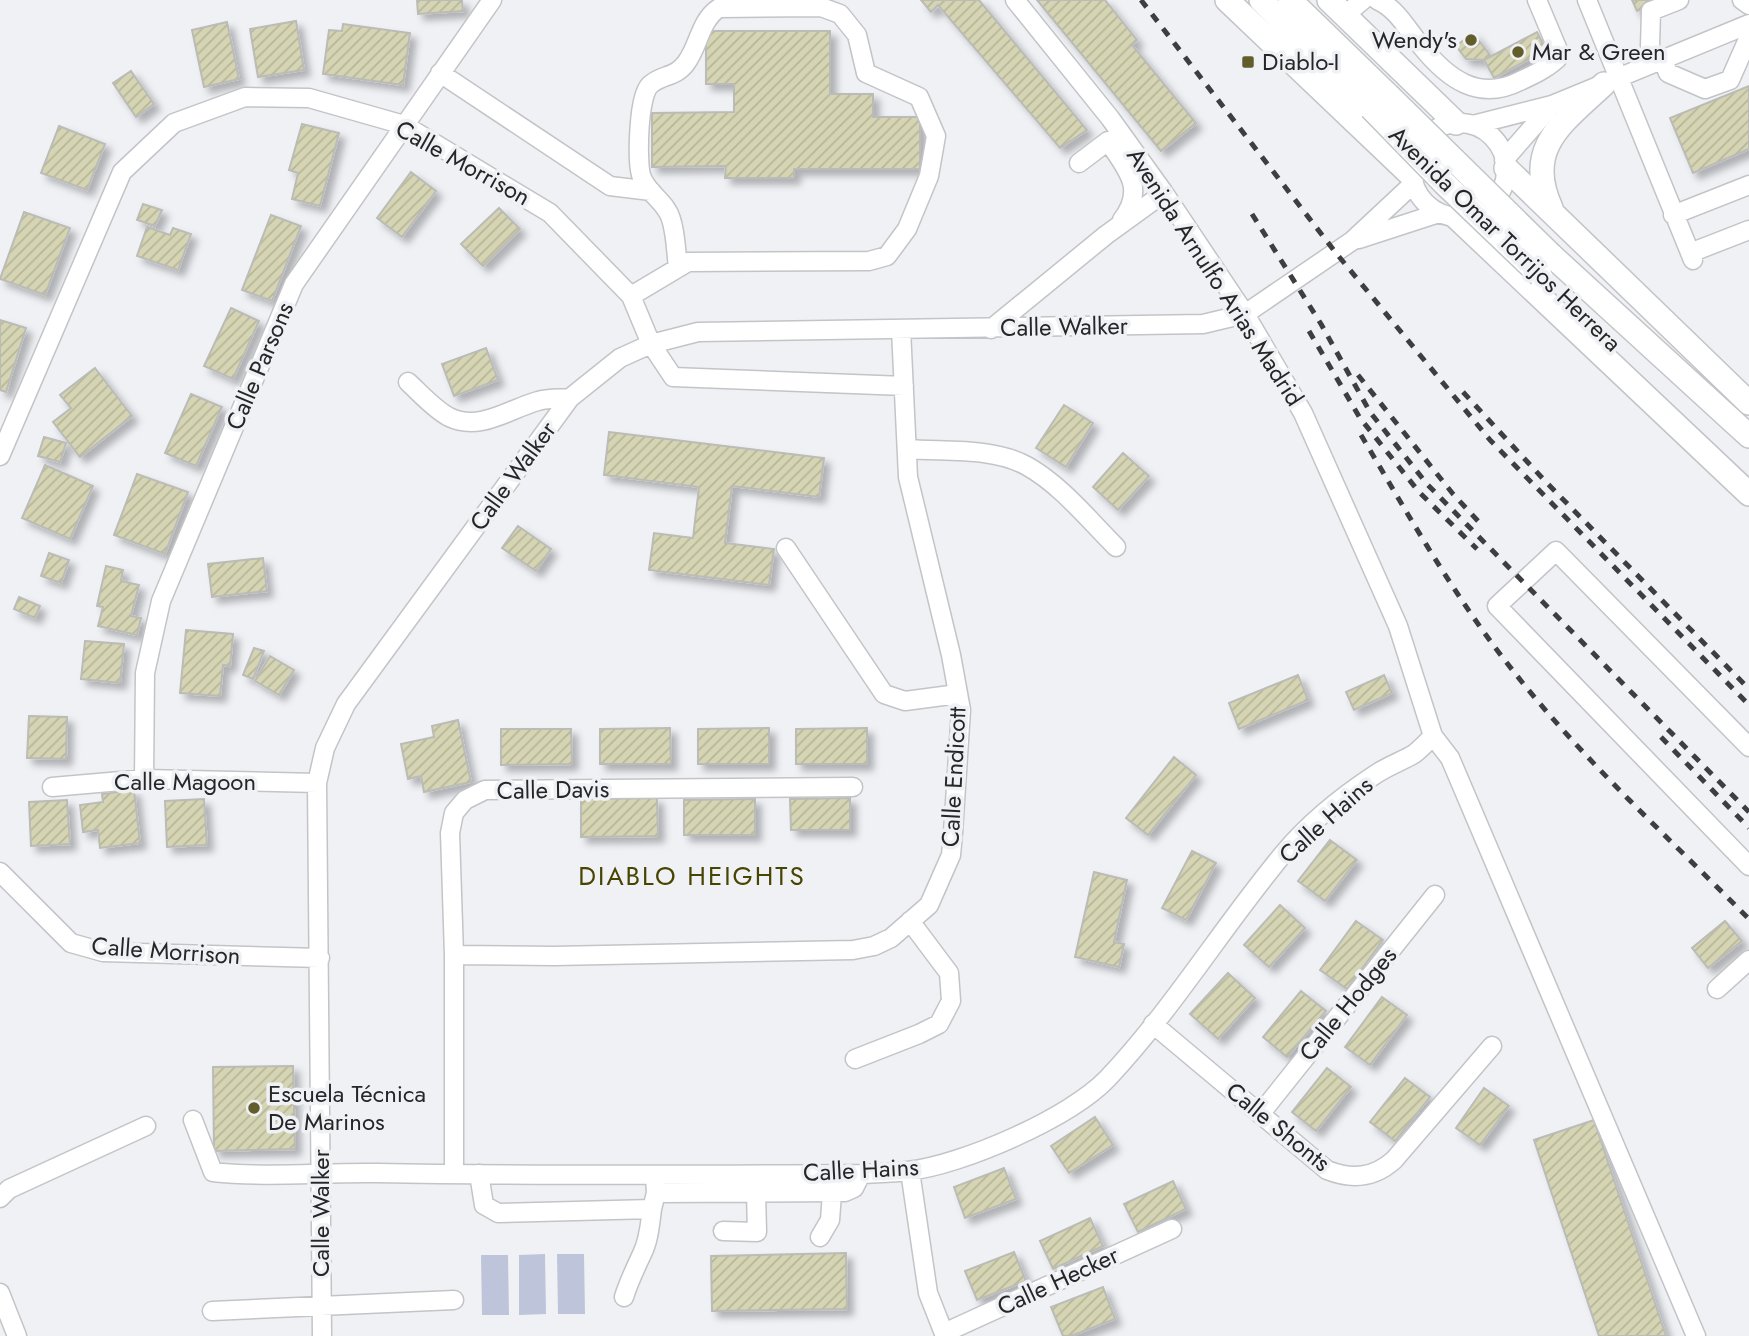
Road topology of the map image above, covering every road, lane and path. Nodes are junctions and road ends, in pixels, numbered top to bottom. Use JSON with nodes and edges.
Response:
{"nodes":[{"id":1,"x":492,"y":0,"type":"edge"},
{"id":2,"x":1016,"y":0,"type":"edge"},
{"id":3,"x":1227,"y":0,"type":"edge"},
{"id":4,"x":1261,"y":0,"type":"edge"},
{"id":5,"x":1290,"y":0,"type":"edge"},
{"id":6,"x":1363,"y":0,"type":"edge"},
{"id":7,"x":1377,"y":0,"type":"edge"},
{"id":8,"x":1537,"y":0,"type":"edge"},
{"id":9,"x":1587,"y":0,"type":"edge"},
{"id":10,"x":1679,"y":0,"type":"edge"},
{"id":11,"x":1742,"y":0,"type":"edge"},
{"id":12,"x":1338,"y":5,"type":"edge"},
{"id":13,"x":1749,"y":5,"type":"edge"},
{"id":14,"x":1747,"y":25,"type":"edge"},
{"id":15,"x":1659,"y":61,"type":"junction"},
{"id":16,"x":1398,"y":66,"type":"junction"},
{"id":17,"x":440,"y":73,"type":"junction"},
{"id":18,"x":1611,"y":81,"type":"junction"},
{"id":19,"x":1552,"y":105,"type":"junction"},
{"id":20,"x":1370,"y":106,"type":"junction"},
{"id":21,"x":1465,"y":124,"type":"junction"},
{"id":22,"x":404,"y":125,"type":"junction"},
{"id":23,"x":1079,"y":163,"type":"dead end"},
{"id":24,"x":1505,"y":164,"type":"junction"},
{"id":25,"x":1413,"y":180,"type":"junction"},
{"id":26,"x":1749,"y":185,"type":"edge"},
{"id":27,"x":651,"y":191,"type":"junction"},
{"id":28,"x":1164,"y":193,"type":"junction"},
{"id":29,"x":1553,"y":214,"type":"junction"},
{"id":30,"x":1448,"y":215,"type":"junction"},
{"id":31,"x":1673,"y":215,"type":"junction"},
{"id":32,"x":1117,"y":227,"type":"junction"},
{"id":33,"x":1749,"y":230,"type":"edge"},
{"id":34,"x":1573,"y":235,"type":"junction"},
{"id":35,"x":1352,"y":241,"type":"junction"},
{"id":36,"x":678,"y":268,"type":"junction"},
{"id":37,"x":1540,"y":271,"type":"junction"},
{"id":38,"x":631,"y":296,"type":"junction"},
{"id":39,"x":1245,"y":314,"type":"junction"},
{"id":40,"x":901,"y":329,"type":"junction"},
{"id":41,"x":991,"y":329,"type":"junction"},
{"id":42,"x":651,"y":344,"type":"junction"},
{"id":43,"x":408,"y":382,"type":"dead end"},
{"id":44,"x":904,"y":386,"type":"junction"},
{"id":45,"x":570,"y":398,"type":"junction"},
{"id":46,"x":1749,"y":403,"type":"edge"},
{"id":47,"x":1749,"y":436,"type":"edge"},
{"id":48,"x":908,"y":449,"type":"junction"},
{"id":49,"x":0,"y":456,"type":"edge"},
{"id":50,"x":1749,"y":477,"type":"edge"},
{"id":51,"x":1749,"y":494,"type":"edge"},
{"id":52,"x":1116,"y":547,"type":"dead end"},
{"id":53,"x":786,"y":548,"type":"dead end"},
{"id":54,"x":958,"y":694,"type":"junction"},
{"id":55,"x":1433,"y":736,"type":"junction"},
{"id":56,"x":1749,"y":747,"type":"edge"},
{"id":57,"x":144,"y":779,"type":"junction"},
{"id":58,"x":317,"y":783,"type":"junction"},
{"id":59,"x":52,"y":787,"type":"dead end"},
{"id":60,"x":853,"y":787,"type":"dead end"},
{"id":61,"x":1749,"y":866,"type":"edge"},
{"id":62,"x":0,"y":872,"type":"edge"},
{"id":63,"x":1435,"y":895,"type":"dead end"},
{"id":64,"x":910,"y":922,"type":"junction"},
{"id":65,"x":454,"y":955,"type":"junction"},
{"id":66,"x":320,"y":958,"type":"junction"},
{"id":67,"x":1749,"y":960,"type":"edge"},
{"id":68,"x":1717,"y":989,"type":"dead end"},
{"id":69,"x":1153,"y":1024,"type":"junction"},
{"id":70,"x":1492,"y":1046,"type":"dead end"},
{"id":71,"x":855,"y":1059,"type":"dead end"},
{"id":72,"x":1261,"y":1112,"type":"junction"},
{"id":73,"x":193,"y":1120,"type":"dead end"},
{"id":74,"x":146,"y":1126,"type":"dead end"},
{"id":75,"x":910,"y":1171,"type":"junction"},
{"id":76,"x":321,"y":1172,"type":"junction"},
{"id":77,"x":454,"y":1174,"type":"junction"},
{"id":78,"x":479,"y":1174,"type":"junction"},
{"id":79,"x":861,"y":1174,"type":"junction"},
{"id":80,"x":655,"y":1175,"type":"junction"},
{"id":81,"x":756,"y":1192,"type":"junction"},
{"id":82,"x":832,"y":1193,"type":"junction"},
{"id":83,"x":0,"y":1198,"type":"edge"},
{"id":84,"x":654,"y":1201,"type":"junction"},
{"id":85,"x":1172,"y":1229,"type":"dead end"},
{"id":86,"x":723,"y":1231,"type":"dead end"},
{"id":87,"x":820,"y":1237,"type":"dead end"},
{"id":88,"x":0,"y":1293,"type":"edge"},
{"id":89,"x":624,"y":1297,"type":"dead end"},
{"id":90,"x":454,"y":1300,"type":"dead end"},
{"id":91,"x":322,"y":1305,"type":"junction"},
{"id":92,"x":212,"y":1311,"type":"dead end"},
{"id":93,"x":945,"y":1335,"type":"edge"},
{"id":94,"x":17,"y":1336,"type":"edge"},
{"id":95,"x":323,"y":1336,"type":"edge"},
{"id":96,"x":1696,"y":1336,"type":"edge"}],
"edges":[{"from":1,"to":17,"type":"street","name":"Calle Parsons"},
{"from":2,"to":28,"type":"street","name":"Avenida Arnulfo Arias Madrid"},
{"from":3,"to":20,"type":"main road"},
{"from":4,"to":20,"type":"main road","name":"Avenida Omar Torrijos Herrera"},
{"from":5,"to":20,"type":"main road","name":"Avenida Omar Torrijos Herrera"},
{"from":6,"to":12,"type":"street"},
{"from":7,"to":8,"type":"street"},
{"from":9,"to":18,"type":"street"},
{"from":10,"to":15,"type":"street"},
{"from":11,"to":13,"type":"street"},
{"from":12,"to":16,"type":"main road"},
{"from":14,"to":15,"type":"street"},
{"from":14,"to":15,"type":"street"},
{"from":15,"to":18,"type":"street"},
{"from":16,"to":20,"type":"main road"},
{"from":16,"to":21,"type":"main road"},
{"from":17,"to":22,"type":"street","name":"Calle Parsons"},
{"from":17,"to":27,"type":"street"},
{"from":18,"to":19,"type":"street"},
{"from":18,"to":29,"type":"main road"},
{"from":18,"to":31,"type":"street"},
{"from":19,"to":21,"type":"street"},
{"from":19,"to":24,"type":"street"},
{"from":20,"to":25,"type":"main road"},
{"from":20,"to":37,"type":"main road","name":"Avenida Omar Torrijos Herrera","bridge":true},
{"from":21,"to":24,"type":"street"},
{"from":21,"to":25,"type":"street"},
{"from":22,"to":38,"type":"street","name":"Calle Morrison"},
{"from":22,"to":49,"type":"street","name":"Calle Morrison"},
{"from":22,"to":57,"type":"street","name":"Calle Parsons"},
{"from":23,"to":32,"type":"street"},
{"from":24,"to":29,"type":"main road"},
{"from":24,"to":30,"type":"street"},
{"from":25,"to":30,"type":"street"},
{"from":25,"to":35,"type":"street","name":"Calle Walker"},
{"from":26,"to":31,"type":"street"},
{"from":27,"to":36,"type":"street"},
{"from":27,"to":36,"type":"street"},
{"from":28,"to":32,"type":"street"},
{"from":28,"to":39,"type":"street","name":"Avenida Arnulfo Arias Madrid"},
{"from":29,"to":34,"type":"main road"},
{"from":30,"to":35,"type":"street","name":"Calle Walker"},
{"from":30,"to":37,"type":"main road"},
{"from":31,"to":33,"type":"street"},
{"from":32,"to":41,"type":"street"},
{"from":34,"to":37,"type":"main road"},
{"from":34,"to":46,"type":"main road"},
{"from":35,"to":39,"type":"street","name":"Calle Walker"},
{"from":36,"to":38,"type":"street"},
{"from":37,"to":47,"type":"main road","name":"Avenida Omar Torrijos Herrera"},
{"from":37,"to":50,"type":"main road","name":"Avenida Omar Torrijos Herrera"},
{"from":37,"to":51,"type":"main road"},
{"from":38,"to":42,"type":"street","name":"Calle Morrison"},
{"from":39,"to":41,"type":"street","name":"Calle Walker"},
{"from":39,"to":55,"type":"street","name":"Avenida Arnulfo Arias Madrid"},
{"from":40,"to":41,"type":"street","name":"Calle Walker"},
{"from":40,"to":42,"type":"street","name":"Calle Walker"},
{"from":40,"to":44,"type":"street","name":"Calle Endicott"},
{"from":42,"to":44,"type":"street","name":"Calle Morrison"},
{"from":42,"to":45,"type":"street","name":"Calle Walker"},
{"from":43,"to":45,"type":"street"},
{"from":44,"to":48,"type":"street","name":"Calle Endicott"},
{"from":45,"to":58,"type":"street","name":"Calle Walker"},
{"from":48,"to":52,"type":"street"},
{"from":48,"to":54,"type":"street","name":"Calle Endicott"},
{"from":53,"to":54,"type":"street"},
{"from":54,"to":64,"type":"street","name":"Calle Endicott"},
{"from":55,"to":69,"type":"street","name":"Calle Hains"},
{"from":55,"to":96,"type":"street","name":"Avenida Arnulfo Arias Madrid"},
{"from":56,"to":61,"type":"street"},
{"from":57,"to":58,"type":"street","name":"Calle Magoon"},
{"from":57,"to":59,"type":"street","name":"Calle Magoon"},
{"from":58,"to":66,"type":"street","name":"Calle Walker"},
{"from":60,"to":65,"type":"street","name":"Calle Davis"},
{"from":62,"to":66,"type":"street","name":"Calle Morrison"},
{"from":63,"to":72,"type":"street","name":"Calle Hodges"},
{"from":64,"to":65,"type":"street","name":"Calle Endicott"},
{"from":64,"to":71,"type":"street"},
{"from":65,"to":77,"type":"street","name":"Calle Davis"},
{"from":66,"to":76,"type":"street","name":"Calle Walker"},
{"from":67,"to":68,"type":"street"},
{"from":69,"to":72,"type":"street","name":"Calle Shonts"},
{"from":69,"to":75,"type":"street","name":"Calle Hains"},
{"from":70,"to":72,"type":"street","name":"Calle Shonts"},
{"from":73,"to":76,"type":"street","name":"Calle Hains"},
{"from":74,"to":83,"type":"street"},
{"from":75,"to":79,"type":"street","name":"Calle Hains"},
{"from":75,"to":93,"type":"street"},
{"from":76,"to":77,"type":"street","name":"Calle Hains"},
{"from":76,"to":91,"type":"street","name":"Calle Walker"},
{"from":77,"to":78,"type":"street","name":"Calle Hains"},
{"from":78,"to":80,"type":"street","name":"Calle Hains"},
{"from":78,"to":84,"type":"street"},
{"from":79,"to":80,"type":"street","name":"Calle Hains"},
{"from":79,"to":82,"type":"street"},
{"from":80,"to":84,"type":"street"},
{"from":81,"to":82,"type":"street"},
{"from":81,"to":84,"type":"street"},
{"from":81,"to":86,"type":"street"},
{"from":82,"to":87,"type":"street"},
{"from":84,"to":89,"type":"street"},
{"from":85,"to":93,"type":"street","name":"Calle Hecker"},
{"from":88,"to":94,"type":"street"},
{"from":90,"to":91,"type":"street"},
{"from":91,"to":92,"type":"street"},
{"from":91,"to":95,"type":"street","name":"Calle Walker"}]}
